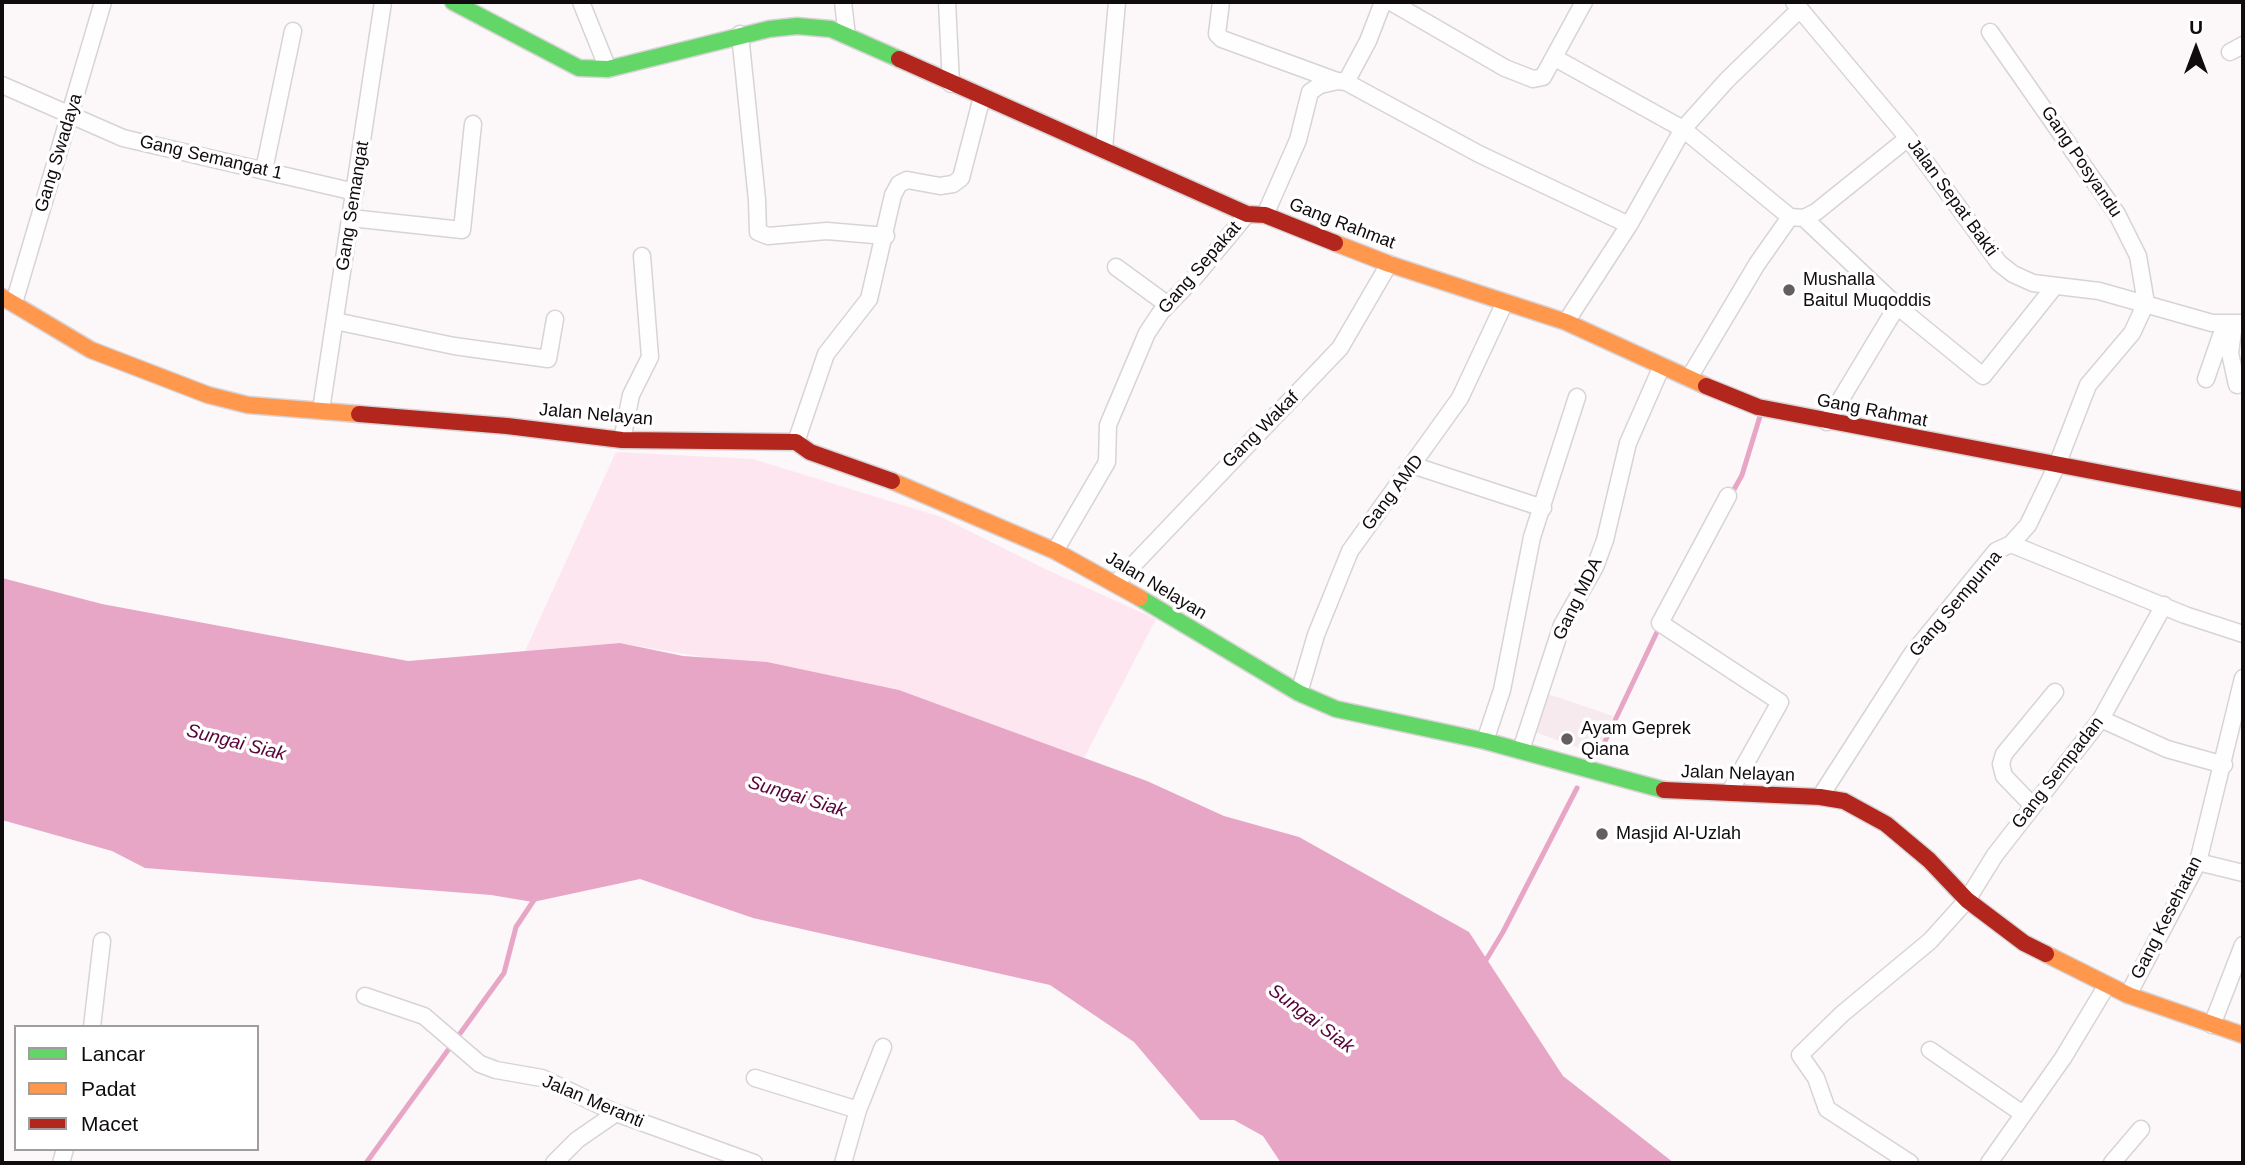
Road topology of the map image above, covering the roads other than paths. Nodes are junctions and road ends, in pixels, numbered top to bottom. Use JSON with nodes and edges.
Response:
{"nodes":[{"id":1,"x":103,"y":2,"type":"edge"},
{"id":2,"x":383,"y":2,"type":"edge"},
{"id":3,"x":453,"y":2,"type":"edge"},
{"id":4,"x":581,"y":2,"type":"edge"},
{"id":5,"x":843,"y":2,"type":"edge"},
{"id":6,"x":947,"y":2,"type":"edge"},
{"id":7,"x":1117,"y":2,"type":"edge"},
{"id":8,"x":1221,"y":2,"type":"edge"},
{"id":9,"x":1383,"y":2,"type":"edge"},
{"id":10,"x":1391,"y":2,"type":"edge"},
{"id":11,"x":1584,"y":2,"type":"edge"},
{"id":12,"x":1797,"y":5,"type":"edge"},
{"id":13,"x":293,"y":31,"type":"dead end"},
{"id":14,"x":1990,"y":32,"type":"dead end"},
{"id":15,"x":740,"y":34,"type":"junction"},
{"id":16,"x":847,"y":36,"type":"junction"},
{"id":17,"x":1555,"y":58,"type":"junction"},
{"id":18,"x":608,"y":69,"type":"junction"},
{"id":19,"x":1342,"y":82,"type":"junction"},
{"id":20,"x":951,"y":84,"type":"junction"},
{"id":21,"x":2,"y":85,"type":"edge"},
{"id":22,"x":982,"y":97,"type":"junction"},
{"id":23,"x":71,"y":113,"type":"junction"},
{"id":24,"x":473,"y":124,"type":"dead end"},
{"id":25,"x":1683,"y":129,"type":"junction"},
{"id":26,"x":1908,"y":138,"type":"junction"},
{"id":27,"x":1104,"y":149,"type":"junction"},
{"id":28,"x":264,"y":170,"type":"junction"},
{"id":29,"x":355,"y":192,"type":"junction"},
{"id":30,"x":1247,"y":214,"type":"junction"},
{"id":31,"x":1265,"y":215,"type":"junction"},
{"id":32,"x":351,"y":218,"type":"junction"},
{"id":33,"x":1797,"y":218,"type":"junction"},
{"id":34,"x":1629,"y":225,"type":"junction"},
{"id":35,"x":886,"y":236,"type":"junction"},
{"id":36,"x":642,"y":256,"type":"dead end"},
{"id":37,"x":1389,"y":264,"type":"junction"},
{"id":38,"x":1116,"y":267,"type":"dead end"},
{"id":39,"x":2055,"y":286,"type":"junction"},
{"id":40,"x":8,"y":300,"type":"edge"},
{"id":41,"x":1505,"y":302,"type":"junction"},
{"id":42,"x":2146,"y":303,"type":"junction"},
{"id":43,"x":1168,"y":305,"type":"junction"},
{"id":44,"x":1897,"y":306,"type":"junction"},
{"id":45,"x":555,"y":319,"type":"dead end"},
{"id":46,"x":335,"y":321,"type":"junction"},
{"id":47,"x":1566,"y":322,"type":"junction"},
{"id":48,"x":2234,"y":324,"type":"edge"},
{"id":49,"x":1661,"y":368,"type":"junction"},
{"id":50,"x":1689,"y":378,"type":"junction"},
{"id":51,"x":2206,"y":379,"type":"dead end"},
{"id":52,"x":2243,"y":384,"type":"edge"},
{"id":53,"x":1577,"y":397,"type":"dead end"},
{"id":54,"x":321,"y":411,"type":"junction"},
{"id":55,"x":1826,"y":422,"type":"junction"},
{"id":56,"x":622,"y":440,"type":"junction"},
{"id":57,"x":796,"y":442,"type":"junction"},
{"id":58,"x":1412,"y":465,"type":"junction"},
{"id":59,"x":2057,"y":465,"type":"junction"},
{"id":60,"x":1728,"y":496,"type":"dead end"},
{"id":61,"x":2243,"y":500,"type":"edge"},
{"id":62,"x":1543,"y":508,"type":"junction"},
{"id":63,"x":2011,"y":544,"type":"junction"},
{"id":64,"x":1055,"y":551,"type":"junction"},
{"id":65,"x":1116,"y":583,"type":"junction"},
{"id":66,"x":2164,"y":605,"type":"junction"},
{"id":67,"x":2243,"y":634,"type":"edge"},
{"id":68,"x":2243,"y":678,"type":"edge"},
{"id":69,"x":2055,"y":692,"type":"dead end"},
{"id":70,"x":1298,"y":693,"type":"junction"},
{"id":71,"x":2101,"y":719,"type":"junction"},
{"id":72,"x":2238,"y":728,"type":"edge"},
{"id":73,"x":1485,"y":741,"type":"junction"},
{"id":74,"x":1521,"y":750,"type":"junction"},
{"id":75,"x":2224,"y":765,"type":"junction"},
{"id":76,"x":1729,"y":793,"type":"junction"},
{"id":77,"x":1820,"y":797,"type":"junction"},
{"id":78,"x":2033,"y":806,"type":"junction"},
{"id":79,"x":2198,"y":862,"type":"junction"},
{"id":80,"x":2243,"y":873,"type":"edge"},
{"id":81,"x":1967,"y":900,"type":"junction"},
{"id":82,"x":102,"y":941,"type":"dead end"},
{"id":83,"x":2243,"y":945,"type":"edge"},
{"id":84,"x":2107,"y":985,"type":"junction"},
{"id":85,"x":2128,"y":995,"type":"junction"},
{"id":86,"x":365,"y":996,"type":"dead end"},
{"id":87,"x":92,"y":1025,"type":"edge"},
{"id":88,"x":2212,"y":1025,"type":"junction"},
{"id":89,"x":2243,"y":1035,"type":"edge"},
{"id":90,"x":883,"y":1047,"type":"dead end"},
{"id":91,"x":1930,"y":1050,"type":"dead end"},
{"id":92,"x":755,"y":1078,"type":"dead end"},
{"id":93,"x":858,"y":1110,"type":"junction"},
{"id":94,"x":615,"y":1113,"type":"junction"},
{"id":95,"x":2023,"y":1114,"type":"junction"},
{"id":96,"x":2141,"y":1129,"type":"dead end"},
{"id":97,"x":554,"y":1163,"type":"edge"},
{"id":98,"x":754,"y":1163,"type":"edge"},
{"id":99,"x":843,"y":1163,"type":"edge"},
{"id":100,"x":1910,"y":1163,"type":"edge"},
{"id":101,"x":1989,"y":1163,"type":"edge"},
{"id":102,"x":2112,"y":1163,"type":"edge"}],
"edges":[{"from":1,"to":23,"type":"street","name":"Gang Swadaya"},
{"from":2,"to":29,"type":"street","name":"Gang Semangat"},
{"from":3,"to":18,"type":"main road","name":"Gang Rahmat"},
{"from":4,"to":18,"type":"street"},
{"from":5,"to":16,"type":"street"},
{"from":6,"to":20,"type":"street"},
{"from":7,"to":27,"type":"street"},
{"from":8,"to":19,"type":"street"},
{"from":9,"to":19,"type":"street"},
{"from":10,"to":17,"type":"street"},
{"from":11,"to":17,"type":"street"},
{"from":12,"to":25,"type":"street"},
{"from":12,"to":26,"type":"street","name":"Jalan Sepat Bakti"},
{"from":13,"to":28,"type":"street"},
{"from":14,"to":42,"type":"street","name":"Gang Posyandu"},
{"from":15,"to":16,"type":"main road","name":"Gang Rahmat"},
{"from":15,"to":18,"type":"main road","name":"Gang Rahmat"},
{"from":15,"to":35,"type":"street"},
{"from":16,"to":20,"type":"main road","name":"Gang Rahmat"},
{"from":17,"to":25,"type":"street"},
{"from":19,"to":31,"type":"street","name":"Gang Sepakat"},
{"from":19,"to":34,"type":"street"},
{"from":20,"to":22,"type":"main road","name":"Gang Rahmat"},
{"from":21,"to":23,"type":"street","name":"Gang Semangat 1"},
{"from":22,"to":27,"type":"main road","name":"Gang Rahmat"},
{"from":22,"to":35,"type":"street"},
{"from":23,"to":28,"type":"street","name":"Gang Semangat 1"},
{"from":23,"to":40,"type":"street","name":"Gang Swadaya"},
{"from":24,"to":32,"type":"street"},
{"from":25,"to":33,"type":"street"},
{"from":25,"to":34,"type":"street"},
{"from":26,"to":33,"type":"street"},
{"from":26,"to":39,"type":"street","name":"Jalan Sepat Bakti"},
{"from":27,"to":30,"type":"main road","name":"Gang Rahmat"},
{"from":28,"to":29,"type":"street","name":"Gang Semangat 1"},
{"from":29,"to":32,"type":"street","name":"Gang Semangat"},
{"from":30,"to":31,"type":"main road","name":"Gang Rahmat"},
{"from":30,"to":43,"type":"street","name":"Gang Sepakat"},
{"from":31,"to":37,"type":"main road","name":"Gang Rahmat"},
{"from":32,"to":46,"type":"street","name":"Gang Semangat"},
{"from":33,"to":44,"type":"street"},
{"from":33,"to":50,"type":"street"},
{"from":34,"to":47,"type":"street"},
{"from":35,"to":57,"type":"street"},
{"from":36,"to":56,"type":"street"},
{"from":37,"to":41,"type":"main road","name":"Gang Rahmat"},
{"from":37,"to":65,"type":"street","name":"Gang Wakaf"},
{"from":38,"to":43,"type":"street"},
{"from":39,"to":42,"type":"street","name":"Jalan Sepat Bakti"},
{"from":39,"to":44,"type":"street"},
{"from":40,"to":54,"type":"main road","name":"Jalan Nelayan"},
{"from":41,"to":47,"type":"main road","name":"Gang Rahmat"},
{"from":41,"to":58,"type":"street","name":"Gang AMD"},
{"from":42,"to":48,"type":"street","name":"Jalan Sepat Bakti"},
{"from":42,"to":59,"type":"street","name":"Gang Sempurna"},
{"from":43,"to":64,"type":"street","name":"Gang Sepakat"},
{"from":44,"to":55,"type":"street"},
{"from":45,"to":46,"type":"street"},
{"from":46,"to":54,"type":"street","name":"Gang Semangat"},
{"from":47,"to":49,"type":"main road","name":"Gang Rahmat"},
{"from":48,"to":51,"type":"street"},
{"from":48,"to":52,"type":"street"},
{"from":49,"to":50,"type":"main road","name":"Gang Rahmat"},
{"from":49,"to":74,"type":"street","name":"Gang MDA"},
{"from":50,"to":55,"type":"main road","name":"Gang Rahmat"},
{"from":53,"to":62,"type":"street"},
{"from":54,"to":56,"type":"main road","name":"Jalan Nelayan"},
{"from":55,"to":59,"type":"main road","name":"Gang Rahmat"},
{"from":56,"to":57,"type":"main road","name":"Jalan Nelayan"},
{"from":57,"to":64,"type":"main road","name":"Jalan Nelayan"},
{"from":58,"to":62,"type":"street"},
{"from":58,"to":70,"type":"street","name":"Gang AMD"},
{"from":59,"to":61,"type":"main road","name":"Gang Rahmat"},
{"from":59,"to":63,"type":"street","name":"Gang Sempurna"},
{"from":60,"to":76,"type":"street"},
{"from":62,"to":73,"type":"street"},
{"from":63,"to":66,"type":"street"},
{"from":63,"to":77,"type":"street","name":"Gang Sempurna"},
{"from":64,"to":65,"type":"main road","name":"Jalan Nelayan"},
{"from":65,"to":70,"type":"main road","name":"Jalan Nelayan"},
{"from":66,"to":67,"type":"street"},
{"from":66,"to":71,"type":"street","name":"Gang Sempadan"},
{"from":68,"to":72,"type":"street","name":"Gang Kesehatan"},
{"from":69,"to":78,"type":"street"},
{"from":70,"to":73,"type":"main road","name":"Jalan Nelayan"},
{"from":71,"to":75,"type":"street"},
{"from":71,"to":78,"type":"street","name":"Gang Sempadan"},
{"from":72,"to":75,"type":"street","name":"Gang Kesehatan"},
{"from":73,"to":74,"type":"main road","name":"Jalan Nelayan"},
{"from":74,"to":76,"type":"main road","name":"Jalan Nelayan"},
{"from":75,"to":79,"type":"street","name":"Gang Kesehatan"},
{"from":76,"to":77,"type":"main road","name":"Jalan Nelayan"},
{"from":77,"to":81,"type":"main road","name":"Jalan Nelayan"},
{"from":78,"to":81,"type":"street","name":"Gang Sempadan"},
{"from":79,"to":80,"type":"street"},
{"from":79,"to":85,"type":"street","name":"Gang Kesehatan"},
{"from":81,"to":84,"type":"main road","name":"Jalan Nelayan"},
{"from":81,"to":100,"type":"street","name":"Gang Sempadan"},
{"from":82,"to":87,"type":"street"},
{"from":83,"to":88,"type":"street"},
{"from":84,"to":85,"type":"main road","name":"Jalan Nelayan"},
{"from":84,"to":95,"type":"street"},
{"from":85,"to":88,"type":"main road","name":"Jalan Nelayan"},
{"from":86,"to":94,"type":"street","name":"Jalan Meranti"},
{"from":88,"to":89,"type":"main road","name":"Jalan Nelayan"},
{"from":90,"to":93,"type":"street"},
{"from":91,"to":95,"type":"street"},
{"from":92,"to":93,"type":"street"},
{"from":93,"to":99,"type":"street"},
{"from":94,"to":97,"type":"street"},
{"from":94,"to":98,"type":"street","name":"Jalan Meranti"},
{"from":95,"to":101,"type":"street"},
{"from":96,"to":102,"type":"street"}]}
